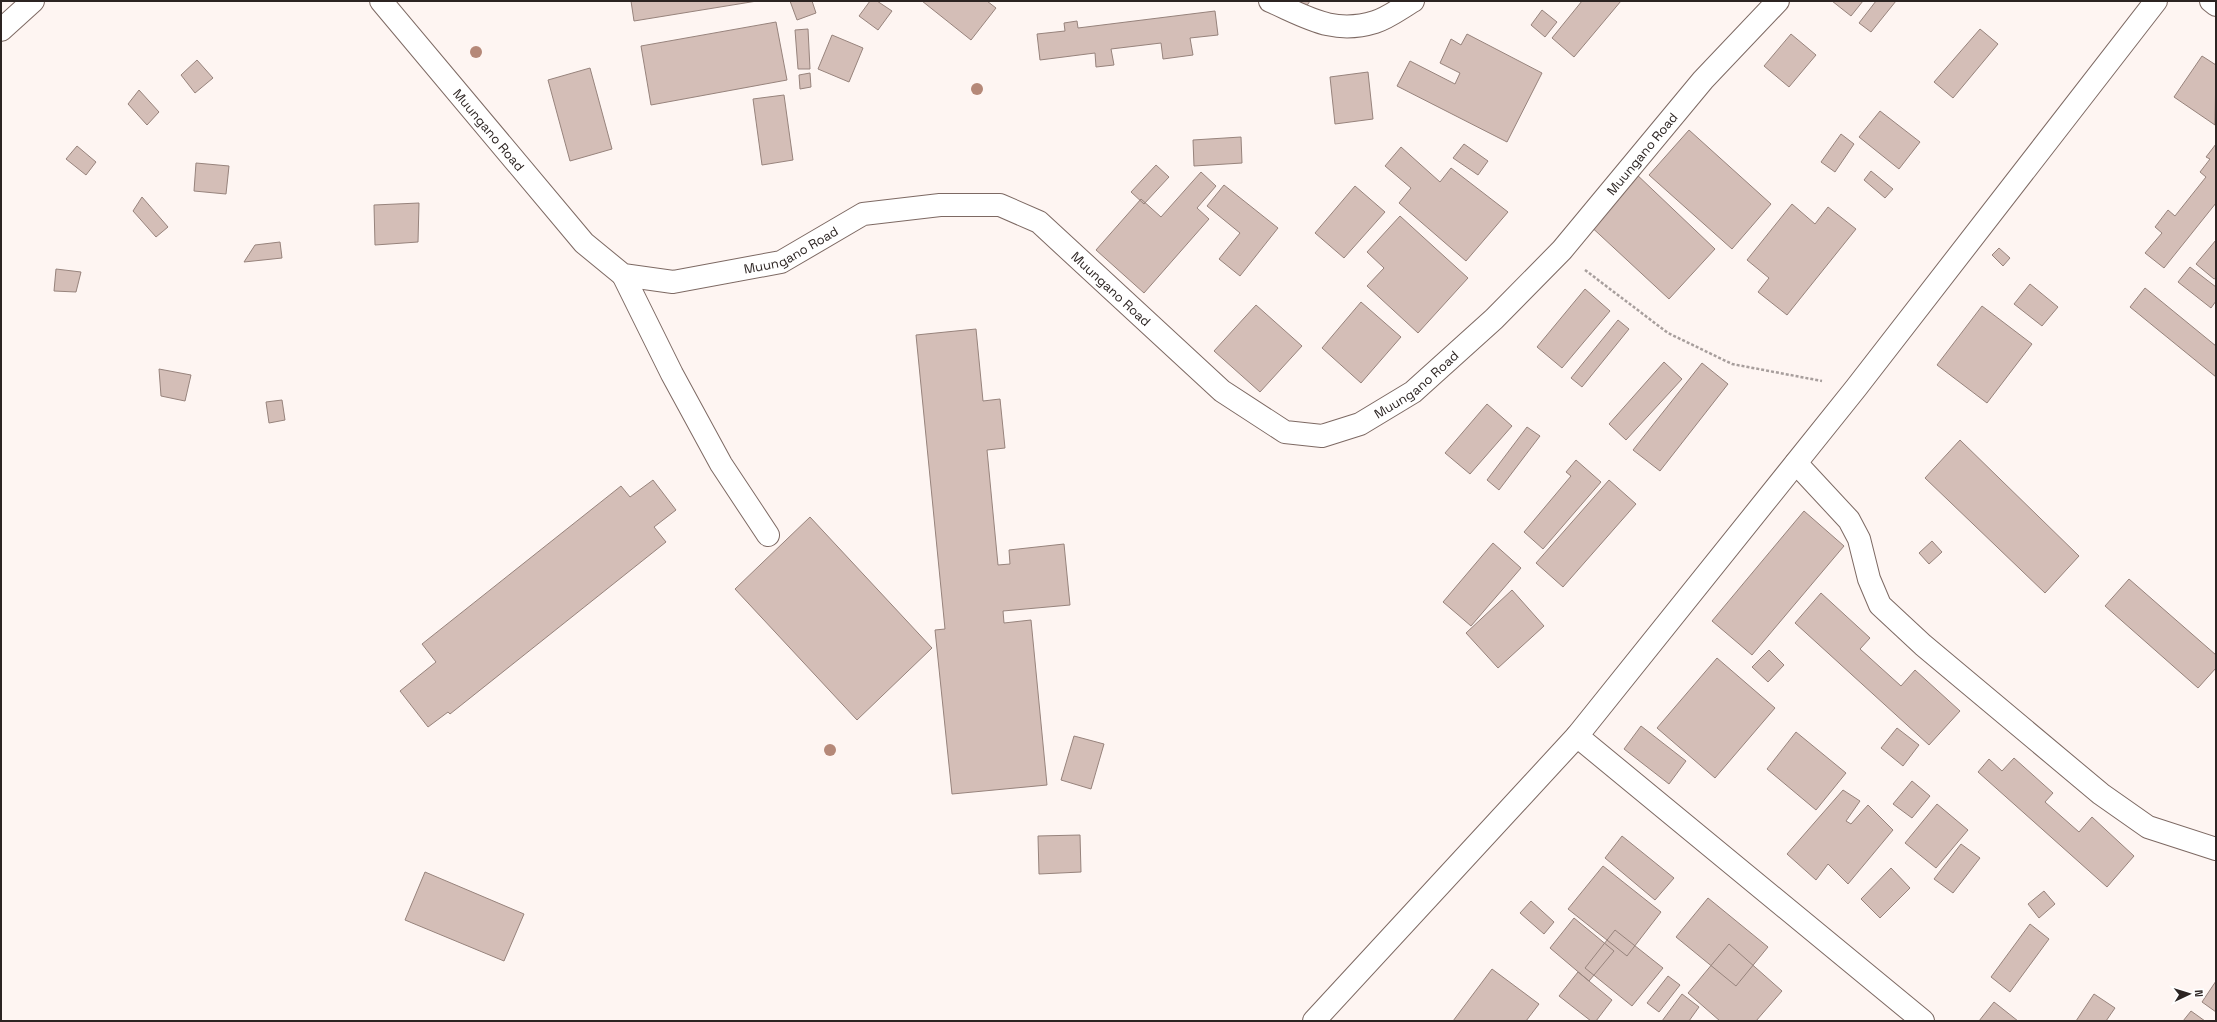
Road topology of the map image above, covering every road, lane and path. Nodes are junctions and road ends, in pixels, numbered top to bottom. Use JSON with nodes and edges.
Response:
{"nodes":[{"id":1,"x":33,"y":1,"type":"edge"},
{"id":2,"x":381,"y":1,"type":"edge"},
{"id":3,"x":1270,"y":1,"type":"edge"},
{"id":4,"x":1413,"y":1,"type":"edge"},
{"id":5,"x":1778,"y":1,"type":"edge"},
{"id":6,"x":2156,"y":1,"type":"edge"},
{"id":7,"x":2211,"y":1,"type":"edge"},
{"id":8,"x":2216,"y":5,"type":"edge"},
{"id":9,"x":1,"y":30,"type":"edge"},
{"id":10,"x":1562,"y":250,"type":"junction"},
{"id":11,"x":623,"y":275,"type":"junction"},
{"id":12,"x":1856,"y":388,"type":"junction"},
{"id":13,"x":1796,"y":463,"type":"junction"},
{"id":14,"x":768,"y":535,"type":"dead end"},
{"id":15,"x":1577,"y":736,"type":"junction"},
{"id":16,"x":2216,"y":849,"type":"edge"},
{"id":17,"x":1314,"y":1021,"type":"edge"},
{"id":18,"x":1923,"y":1021,"type":"edge"}],
"edges":[{"from":1,"to":9,"type":"street"},
{"from":2,"to":11,"type":"street","name":"Muungano Road"},
{"from":3,"to":4,"type":"street"},
{"from":5,"to":10,"type":"street","name":"Muungano Road"},
{"from":6,"to":12,"type":"street"},
{"from":7,"to":8,"type":"street"},
{"from":10,"to":11,"type":"street","name":"Muungano Road"},
{"from":10,"to":12,"type":"path"},
{"from":11,"to":14,"type":"street"},
{"from":12,"to":13,"type":"street"},
{"from":13,"to":15,"type":"street"},
{"from":13,"to":16,"type":"street"},
{"from":15,"to":17,"type":"street"},
{"from":15,"to":18,"type":"street"}]}
